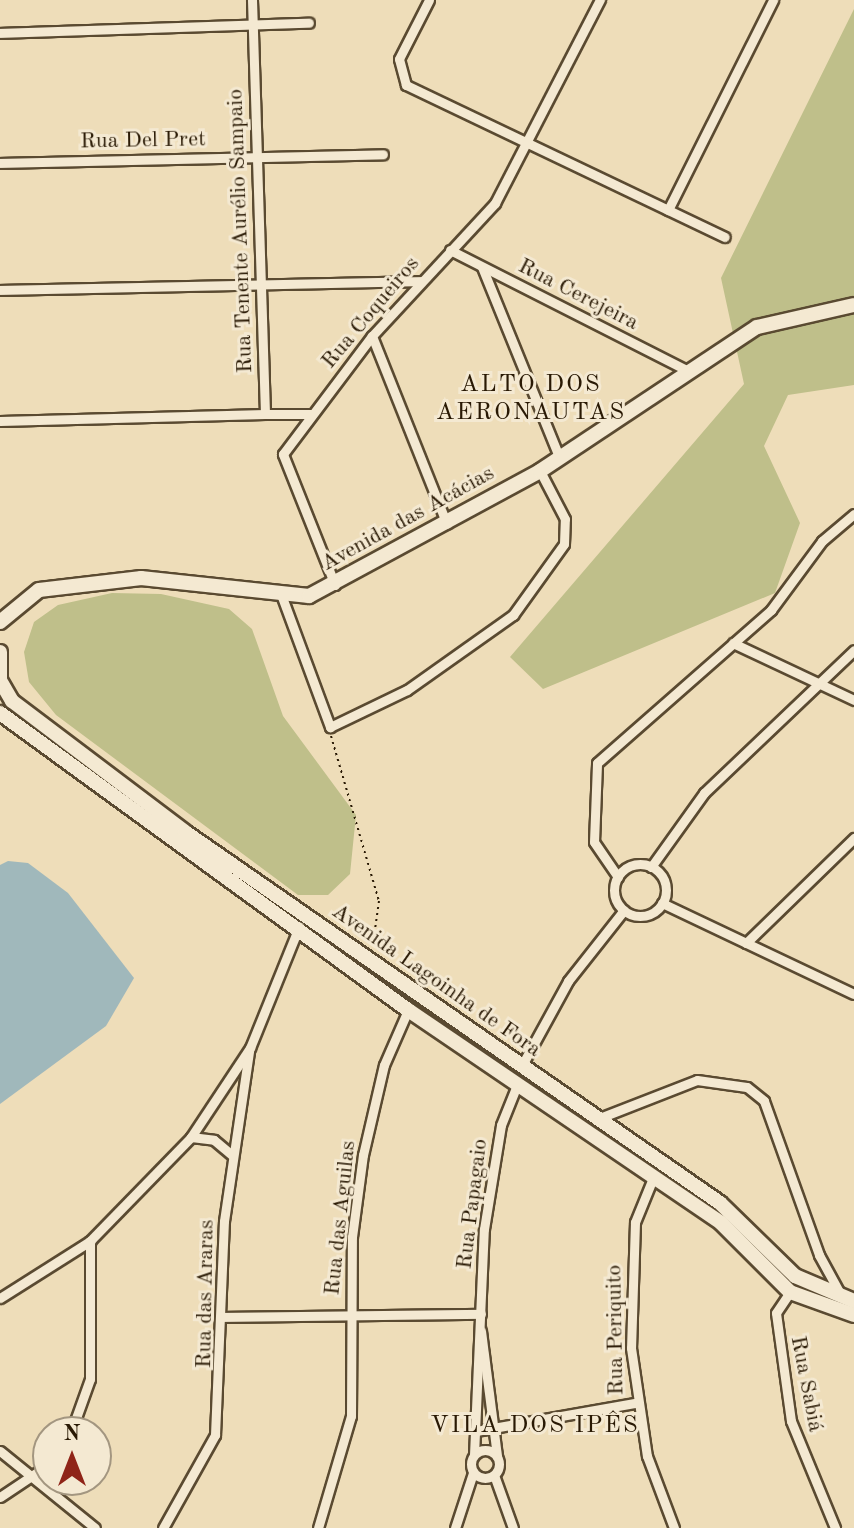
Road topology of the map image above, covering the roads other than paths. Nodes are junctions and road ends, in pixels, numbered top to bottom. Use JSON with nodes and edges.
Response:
{"nodes":[{"id":1,"x":252,"y":0,"type":"edge"},
{"id":2,"x":429,"y":0,"type":"edge"},
{"id":3,"x":600,"y":0,"type":"edge"},
{"id":4,"x":773,"y":0,"type":"edge"},
{"id":5,"x":309,"y":23,"type":"dead end"},
{"id":6,"x":253,"y":24,"type":"junction"},
{"id":7,"x":0,"y":33,"type":"edge"},
{"id":8,"x":528,"y":143,"type":"junction"},
{"id":9,"x":383,"y":154,"type":"dead end"},
{"id":10,"x":257,"y":156,"type":"junction"},
{"id":11,"x":0,"y":163,"type":"edge"},
{"id":12,"x":668,"y":210,"type":"junction"},
{"id":13,"x":725,"y":237,"type":"dead end"},
{"id":14,"x":450,"y":250,"type":"junction"},
{"id":15,"x":482,"y":267,"type":"junction"},
{"id":16,"x":259,"y":280,"type":"junction"},
{"id":17,"x":421,"y":281,"type":"junction"},
{"id":18,"x":0,"y":290,"type":"edge"},
{"id":19,"x":854,"y":305,"type":"edge"},
{"id":20,"x":372,"y":336,"type":"junction"},
{"id":21,"x":690,"y":372,"type":"junction"},
{"id":22,"x":265,"y":414,"type":"junction"},
{"id":23,"x":312,"y":414,"type":"junction"},
{"id":24,"x":0,"y":421,"type":"edge"},
{"id":25,"x":560,"y":459,"type":"junction"},
{"id":26,"x":540,"y":471,"type":"junction"},
{"id":27,"x":854,"y":514,"type":"edge"},
{"id":28,"x":447,"y":524,"type":"junction"},
{"id":29,"x":335,"y":585,"type":"junction"},
{"id":30,"x":282,"y":597,"type":"junction"},
{"id":31,"x":0,"y":622,"type":"edge"},
{"id":32,"x":733,"y":643,"type":"junction"},
{"id":33,"x":854,"y":650,"type":"edge"},
{"id":34,"x":0,"y":652,"type":"edge"},
{"id":35,"x":0,"y":683,"type":"edge"},
{"id":36,"x":818,"y":683,"type":"junction"},
{"id":37,"x":854,"y":700,"type":"edge"},
{"id":38,"x":0,"y":713,"type":"edge"},
{"id":39,"x":854,"y":838,"type":"edge"},
{"id":40,"x":651,"y":867,"type":"junction"},
{"id":41,"x":618,"y":877,"type":"junction"},
{"id":42,"x":662,"y":903,"type":"junction"},
{"id":43,"x":624,"y":910,"type":"junction"},
{"id":44,"x":302,"y":923,"type":"junction"},
{"id":45,"x":746,"y":943,"type":"junction"},
{"id":46,"x":854,"y":994,"type":"edge"},
{"id":47,"x":408,"y":1010,"type":"junction"},
{"id":48,"x":250,"y":1048,"type":"junction"},
{"id":49,"x":521,"y":1067,"type":"junction"},
{"id":50,"x":517,"y":1085,"type":"junction"},
{"id":51,"x":595,"y":1120,"type":"junction"},
{"id":52,"x":191,"y":1137,"type":"junction"},
{"id":53,"x":232,"y":1155,"type":"junction"},
{"id":54,"x":653,"y":1178,"type":"junction"},
{"id":55,"x":90,"y":1241,"type":"junction"},
{"id":56,"x":790,"y":1292,"type":"junction"},
{"id":57,"x":0,"y":1298,"type":"edge"},
{"id":58,"x":849,"y":1300,"type":"edge"},
{"id":59,"x":481,"y":1314,"type":"junction"},
{"id":60,"x":854,"y":1315,"type":"edge"},
{"id":61,"x":349,"y":1316,"type":"junction"},
{"id":62,"x":222,"y":1317,"type":"junction"},
{"id":63,"x":481,"y":1331,"type":"junction"},
{"id":64,"x":635,"y":1403,"type":"junction"},
{"id":65,"x":77,"y":1416,"type":"edge"},
{"id":66,"x":494,"y":1424,"type":"junction"},
{"id":67,"x":476,"y":1431,"type":"junction"},
{"id":68,"x":0,"y":1451,"type":"edge"},
{"id":69,"x":474,"y":1455,"type":"junction"},
{"id":70,"x":497,"y":1456,"type":"junction"},
{"id":71,"x":473,"y":1473,"type":"junction"},
{"id":72,"x":494,"y":1475,"type":"junction"},
{"id":73,"x":32,"y":1476,"type":"edge"},
{"id":74,"x":32,"y":1479,"type":"edge"},
{"id":75,"x":56,"y":1496,"type":"edge"},
{"id":76,"x":0,"y":1497,"type":"edge"},
{"id":77,"x":95,"y":1528,"type":"edge"},
{"id":78,"x":163,"y":1528,"type":"edge"},
{"id":79,"x":318,"y":1528,"type":"edge"},
{"id":80,"x":455,"y":1528,"type":"edge"},
{"id":81,"x":513,"y":1528,"type":"edge"},
{"id":82,"x":674,"y":1528,"type":"edge"},
{"id":83,"x":835,"y":1528,"type":"edge"}],
"edges":[{"from":1,"to":6,"type":"street","name":"Rua Tenente Aurélio Sampaio"},
{"from":2,"to":8,"type":"street"},
{"from":3,"to":8,"type":"street","name":"Rua Coqueiros"},
{"from":4,"to":12,"type":"street"},
{"from":5,"to":6,"type":"street"},
{"from":6,"to":7,"type":"street"},
{"from":6,"to":10,"type":"street","name":"Rua Tenente Aurélio Sampaio"},
{"from":8,"to":12,"type":"street"},
{"from":8,"to":14,"type":"street","name":"Rua Coqueiros"},
{"from":9,"to":10,"type":"street","name":"Rua Del Pret"},
{"from":10,"to":11,"type":"street","name":"Rua Del Pret"},
{"from":10,"to":16,"type":"street","name":"Rua Tenente Aurélio Sampaio"},
{"from":12,"to":13,"type":"street"},
{"from":14,"to":15,"type":"street","name":"Rua Cerejeira"},
{"from":14,"to":17,"type":"street","name":"Rua Coqueiros"},
{"from":15,"to":21,"type":"street","name":"Rua Cerejeira"},
{"from":15,"to":25,"type":"street"},
{"from":16,"to":17,"type":"street"},
{"from":16,"to":18,"type":"street"},
{"from":16,"to":22,"type":"street","name":"Rua Tenente Aurélio Sampaio"},
{"from":17,"to":20,"type":"street","name":"Rua Coqueiros"},
{"from":19,"to":21,"type":"main road","name":"Avenida das Acácias"},
{"from":20,"to":23,"type":"street","name":"Rua Coqueiros"},
{"from":20,"to":28,"type":"street"},
{"from":21,"to":25,"type":"main road","name":"Avenida das Acácias"},
{"from":22,"to":23,"type":"street"},
{"from":22,"to":24,"type":"street"},
{"from":23,"to":29,"type":"street","name":"Rua Coqueiros"},
{"from":25,"to":26,"type":"main road","name":"Avenida das Acácias"},
{"from":26,"to":28,"type":"main road","name":"Avenida das Acácias"},
{"from":26,"to":30,"type":"street"},
{"from":27,"to":32,"type":"street"},
{"from":28,"to":29,"type":"main road","name":"Avenida das Acácias"},
{"from":29,"to":30,"type":"main road","name":"Avenida das Acácias"},
{"from":30,"to":31,"type":"main road","name":"Avenida das Acácias"},
{"from":32,"to":36,"type":"street"},
{"from":32,"to":41,"type":"street"},
{"from":33,"to":36,"type":"street"},
{"from":34,"to":35,"type":"main road"},
{"from":35,"to":44,"type":"main road","name":"Avenida Lagoinha de Fora"},
{"from":36,"to":37,"type":"street"},
{"from":36,"to":40,"type":"street"},
{"from":38,"to":44,"type":"main road","name":"Avenida Lagoinha de Fora"},
{"from":39,"to":45,"type":"street"},
{"from":40,"to":41,"type":"street"},
{"from":40,"to":42,"type":"street"},
{"from":41,"to":43,"type":"street"},
{"from":42,"to":43,"type":"street"},
{"from":42,"to":45,"type":"street"},
{"from":43,"to":49,"type":"street"},
{"from":44,"to":47,"type":"main road","name":"Avenida Lagoinha de Fora"},
{"from":44,"to":48,"type":"street"},
{"from":44,"to":49,"type":"main road","name":"Avenida Lagoinha de Fora"},
{"from":45,"to":46,"type":"street"},
{"from":47,"to":50,"type":"main road","name":"Avenida Lagoinha de Fora"},
{"from":47,"to":61,"type":"street","name":"Rua das Aguilas"},
{"from":48,"to":52,"type":"street"},
{"from":48,"to":53,"type":"street","name":"Rua das Araras"},
{"from":49,"to":51,"type":"main road","name":"Avenida Lagoinha de Fora"},
{"from":50,"to":54,"type":"main road","name":"Avenida Lagoinha de Fora"},
{"from":50,"to":59,"type":"street","name":"Rua Papagaio"},
{"from":51,"to":58,"type":"main road","name":"Avenida Lagoinha de Fora"},
{"from":51,"to":58,"type":"street"},
{"from":52,"to":53,"type":"street"},
{"from":52,"to":55,"type":"street"},
{"from":53,"to":62,"type":"street","name":"Rua das Araras"},
{"from":54,"to":56,"type":"main road","name":"Avenida Lagoinha de Fora"},
{"from":54,"to":64,"type":"street","name":"Rua Periquito"},
{"from":55,"to":57,"type":"street"},
{"from":55,"to":65,"type":"street"},
{"from":56,"to":60,"type":"main road","name":"Avenida Lagoinha de Fora"},
{"from":56,"to":83,"type":"street","name":"Rua Sabiá"},
{"from":59,"to":61,"type":"street"},
{"from":59,"to":63,"type":"street","name":"Rua Papagaio"},
{"from":61,"to":62,"type":"street"},
{"from":61,"to":79,"type":"street","name":"Rua das Aguilas"},
{"from":62,"to":78,"type":"street","name":"Rua das Araras"},
{"from":63,"to":66,"type":"street","name":"Rua Papagaio"},
{"from":63,"to":67,"type":"street","name":"Rua Papagaio"},
{"from":64,"to":66,"type":"street"},
{"from":64,"to":82,"type":"street","name":"Rua Periquito"},
{"from":66,"to":67,"type":"street"},
{"from":66,"to":70,"type":"street","name":"Rua Papagaio"},
{"from":67,"to":69,"type":"street","name":"Rua Papagaio"},
{"from":68,"to":73,"type":"street"},
{"from":69,"to":70,"type":"street"},
{"from":69,"to":71,"type":"street","name":"Rua Papagaio"},
{"from":70,"to":72,"type":"street","name":"Rua Papagaio"},
{"from":71,"to":72,"type":"street"},
{"from":71,"to":80,"type":"street"},
{"from":72,"to":81,"type":"street"},
{"from":74,"to":76,"type":"street"},
{"from":75,"to":77,"type":"street"}]}
